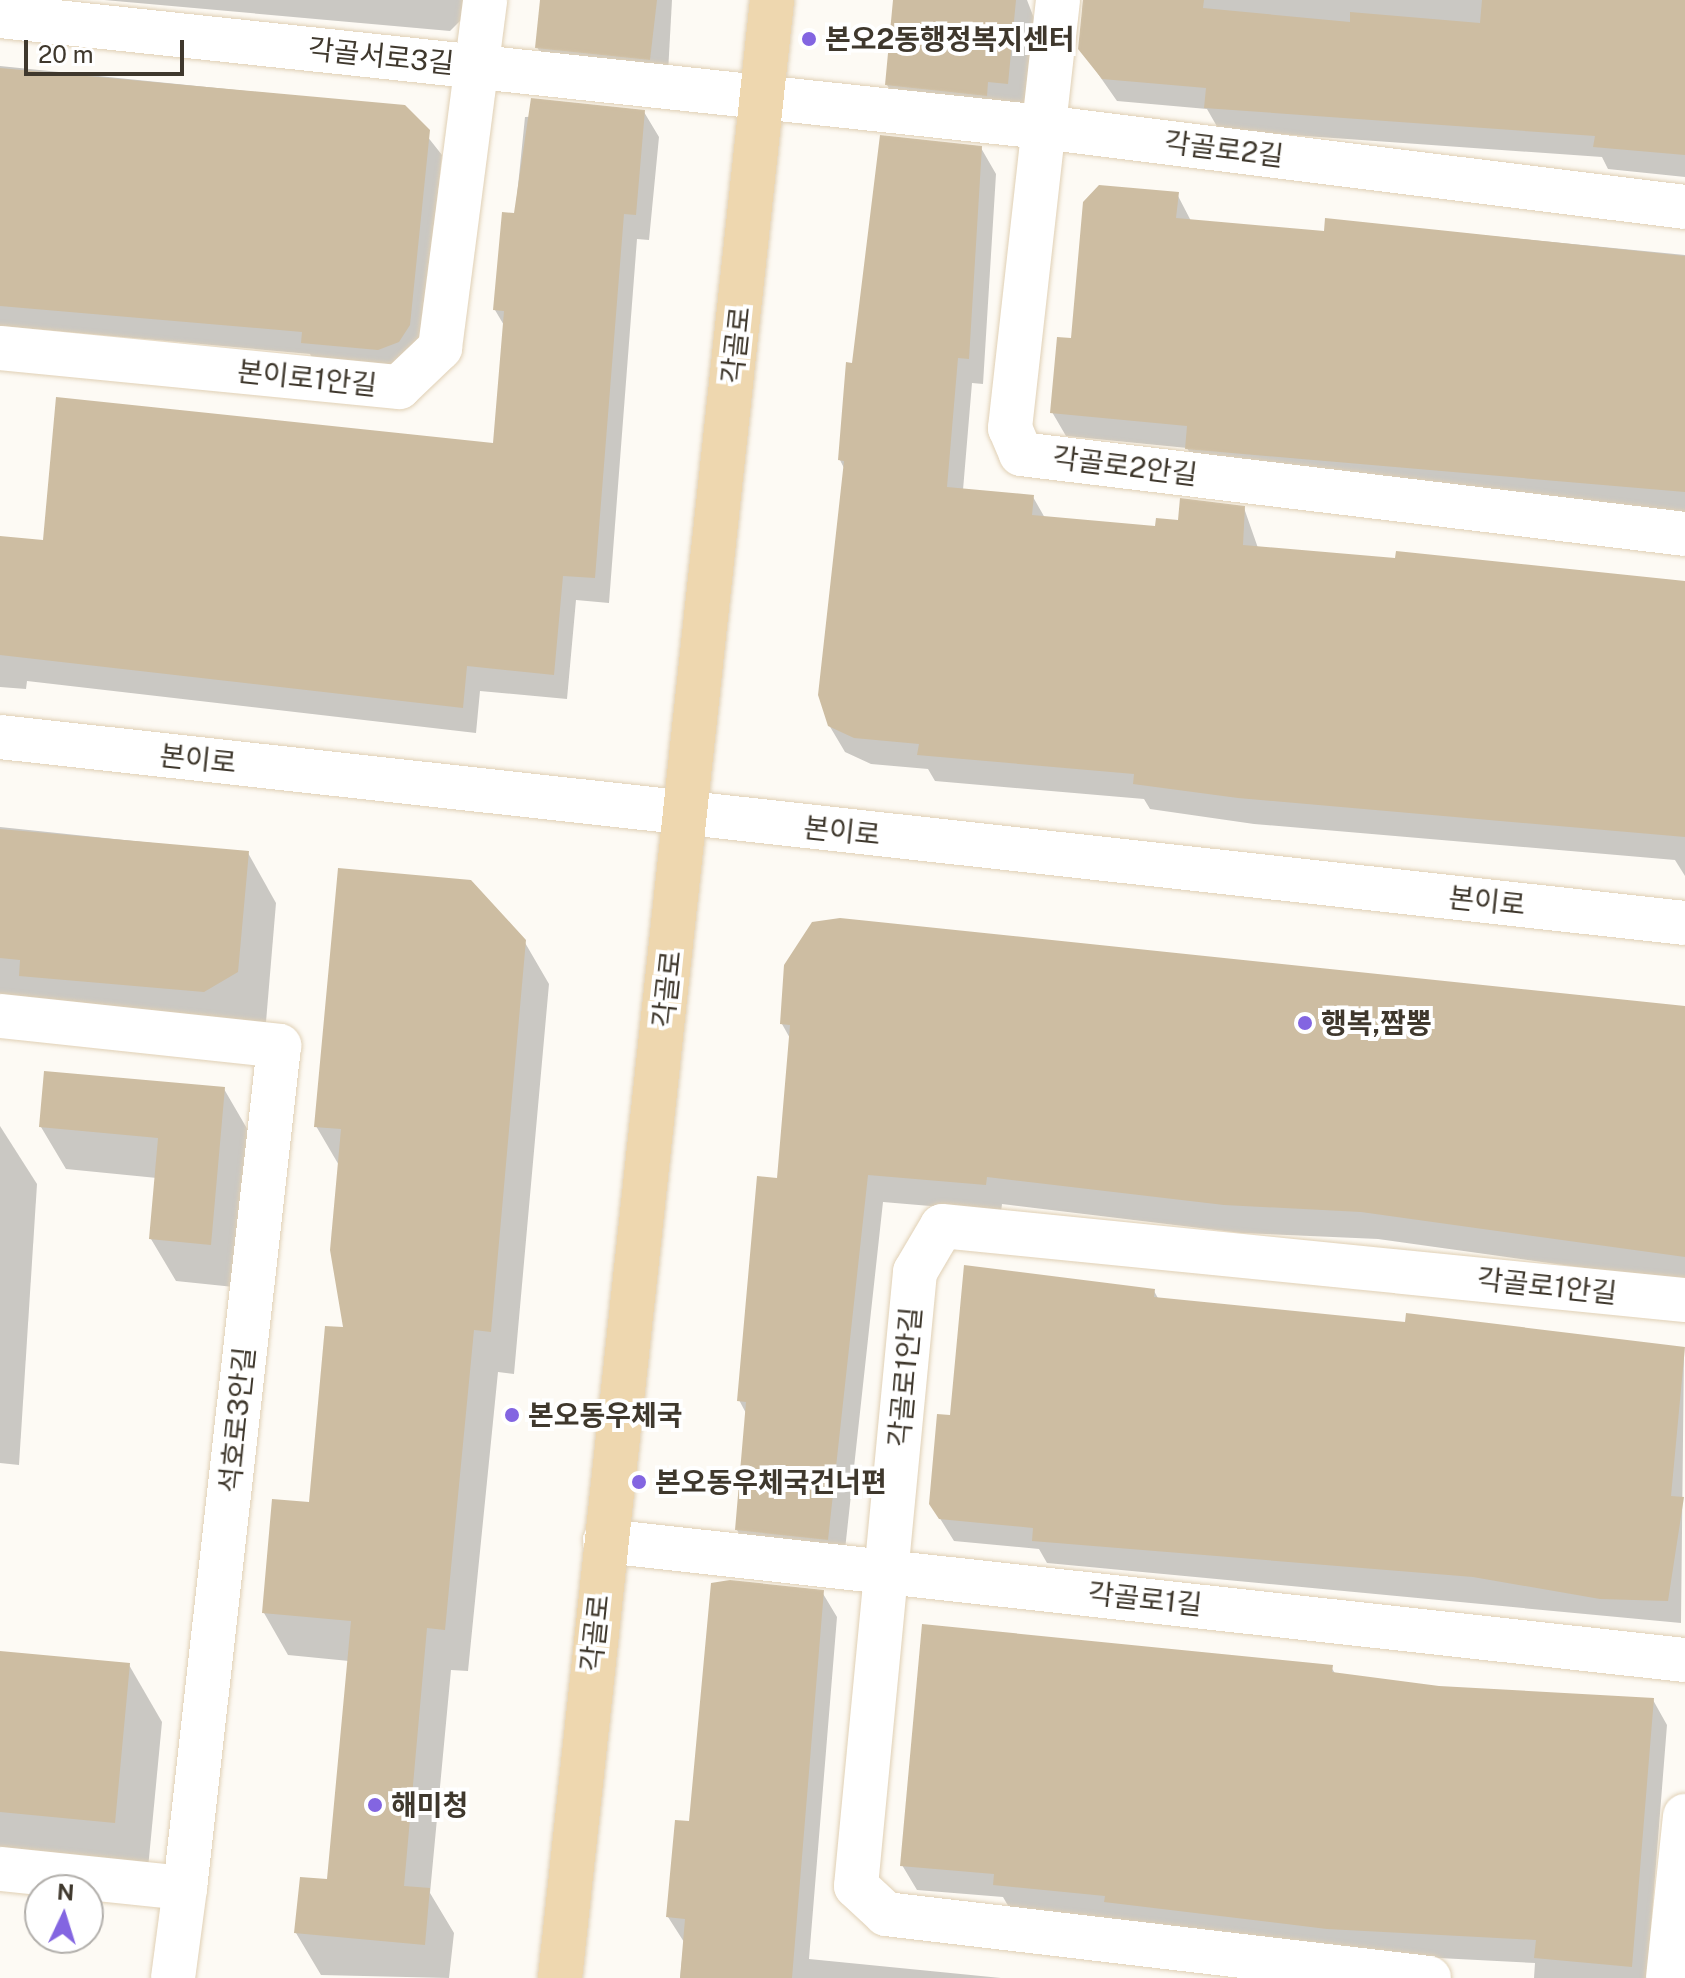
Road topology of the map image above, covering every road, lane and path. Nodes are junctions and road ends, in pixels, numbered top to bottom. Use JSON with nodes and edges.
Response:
{"nodes":[{"id":1,"x":485,"y":0,"type":"edge"},
{"id":2,"x":772,"y":0,"type":"edge"},
{"id":3,"x":1058,"y":0,"type":"edge"},
{"id":4,"x":0,"y":16,"type":"edge"},
{"id":5,"x":478,"y":67,"type":"junction"},
{"id":6,"x":762,"y":95,"type":"junction"},
{"id":7,"x":1042,"y":127,"type":"junction"},
{"id":8,"x":1685,"y":207,"type":"edge"},
{"id":9,"x":0,"y":348,"type":"edge"},
{"id":10,"x":1685,"y":534,"type":"edge"},
{"id":11,"x":0,"y":737,"type":"edge"},
{"id":12,"x":687,"y":814,"type":"junction"},
{"id":13,"x":1685,"y":923,"type":"edge"},
{"id":14,"x":0,"y":1016,"type":"edge"},
{"id":15,"x":1685,"y":1300,"type":"edge"},
{"id":16,"x":605,"y":1541,"type":"junction"},
{"id":17,"x":887,"y":1569,"type":"junction"},
{"id":18,"x":1685,"y":1660,"type":"edge"},
{"id":19,"x":1685,"y":1816,"type":"edge"},
{"id":20,"x":0,"y":1869,"type":"edge"},
{"id":21,"x":185,"y":1888,"type":"junction"},
{"id":22,"x":173,"y":1978,"type":"edge"},
{"id":23,"x":560,"y":1978,"type":"edge"},
{"id":24,"x":1429,"y":1978,"type":"edge"},
{"id":25,"x":1668,"y":1978,"type":"edge"}],
"edges":[{"from":1,"to":5,"type":"street","name":"본이로1안길"},
{"from":2,"to":6,"type":"main road","name":"각골로"},
{"from":3,"to":7,"type":"street","name":"각골로2안길"},
{"from":4,"to":5,"type":"street","name":"각골서로3길"},
{"from":5,"to":6,"type":"street","name":"각골서로3길"},
{"from":5,"to":9,"type":"street","name":"본이로1안길"},
{"from":6,"to":7,"type":"street","name":"각골로2길"},
{"from":6,"to":12,"type":"main road","name":"각골로"},
{"from":7,"to":8,"type":"street","name":"각골로2길"},
{"from":7,"to":10,"type":"street","name":"각골로2안길"},
{"from":11,"to":12,"type":"street","name":"본이로"},
{"from":12,"to":13,"type":"street","name":"본이로"},
{"from":12,"to":16,"type":"main road","name":"각골로"},
{"from":14,"to":21,"type":"street","name":"석호로3안길"},
{"from":15,"to":17,"type":"street","name":"각골로1안길"},
{"from":16,"to":17,"type":"street","name":"각골로1길"},
{"from":16,"to":23,"type":"main road","name":"각골로"},
{"from":17,"to":18,"type":"street","name":"각골로1길"},
{"from":17,"to":24,"type":"street","name":"각골로1안길"},
{"from":19,"to":25,"type":"street"},
{"from":20,"to":21,"type":"street"},
{"from":21,"to":22,"type":"street"}]}
